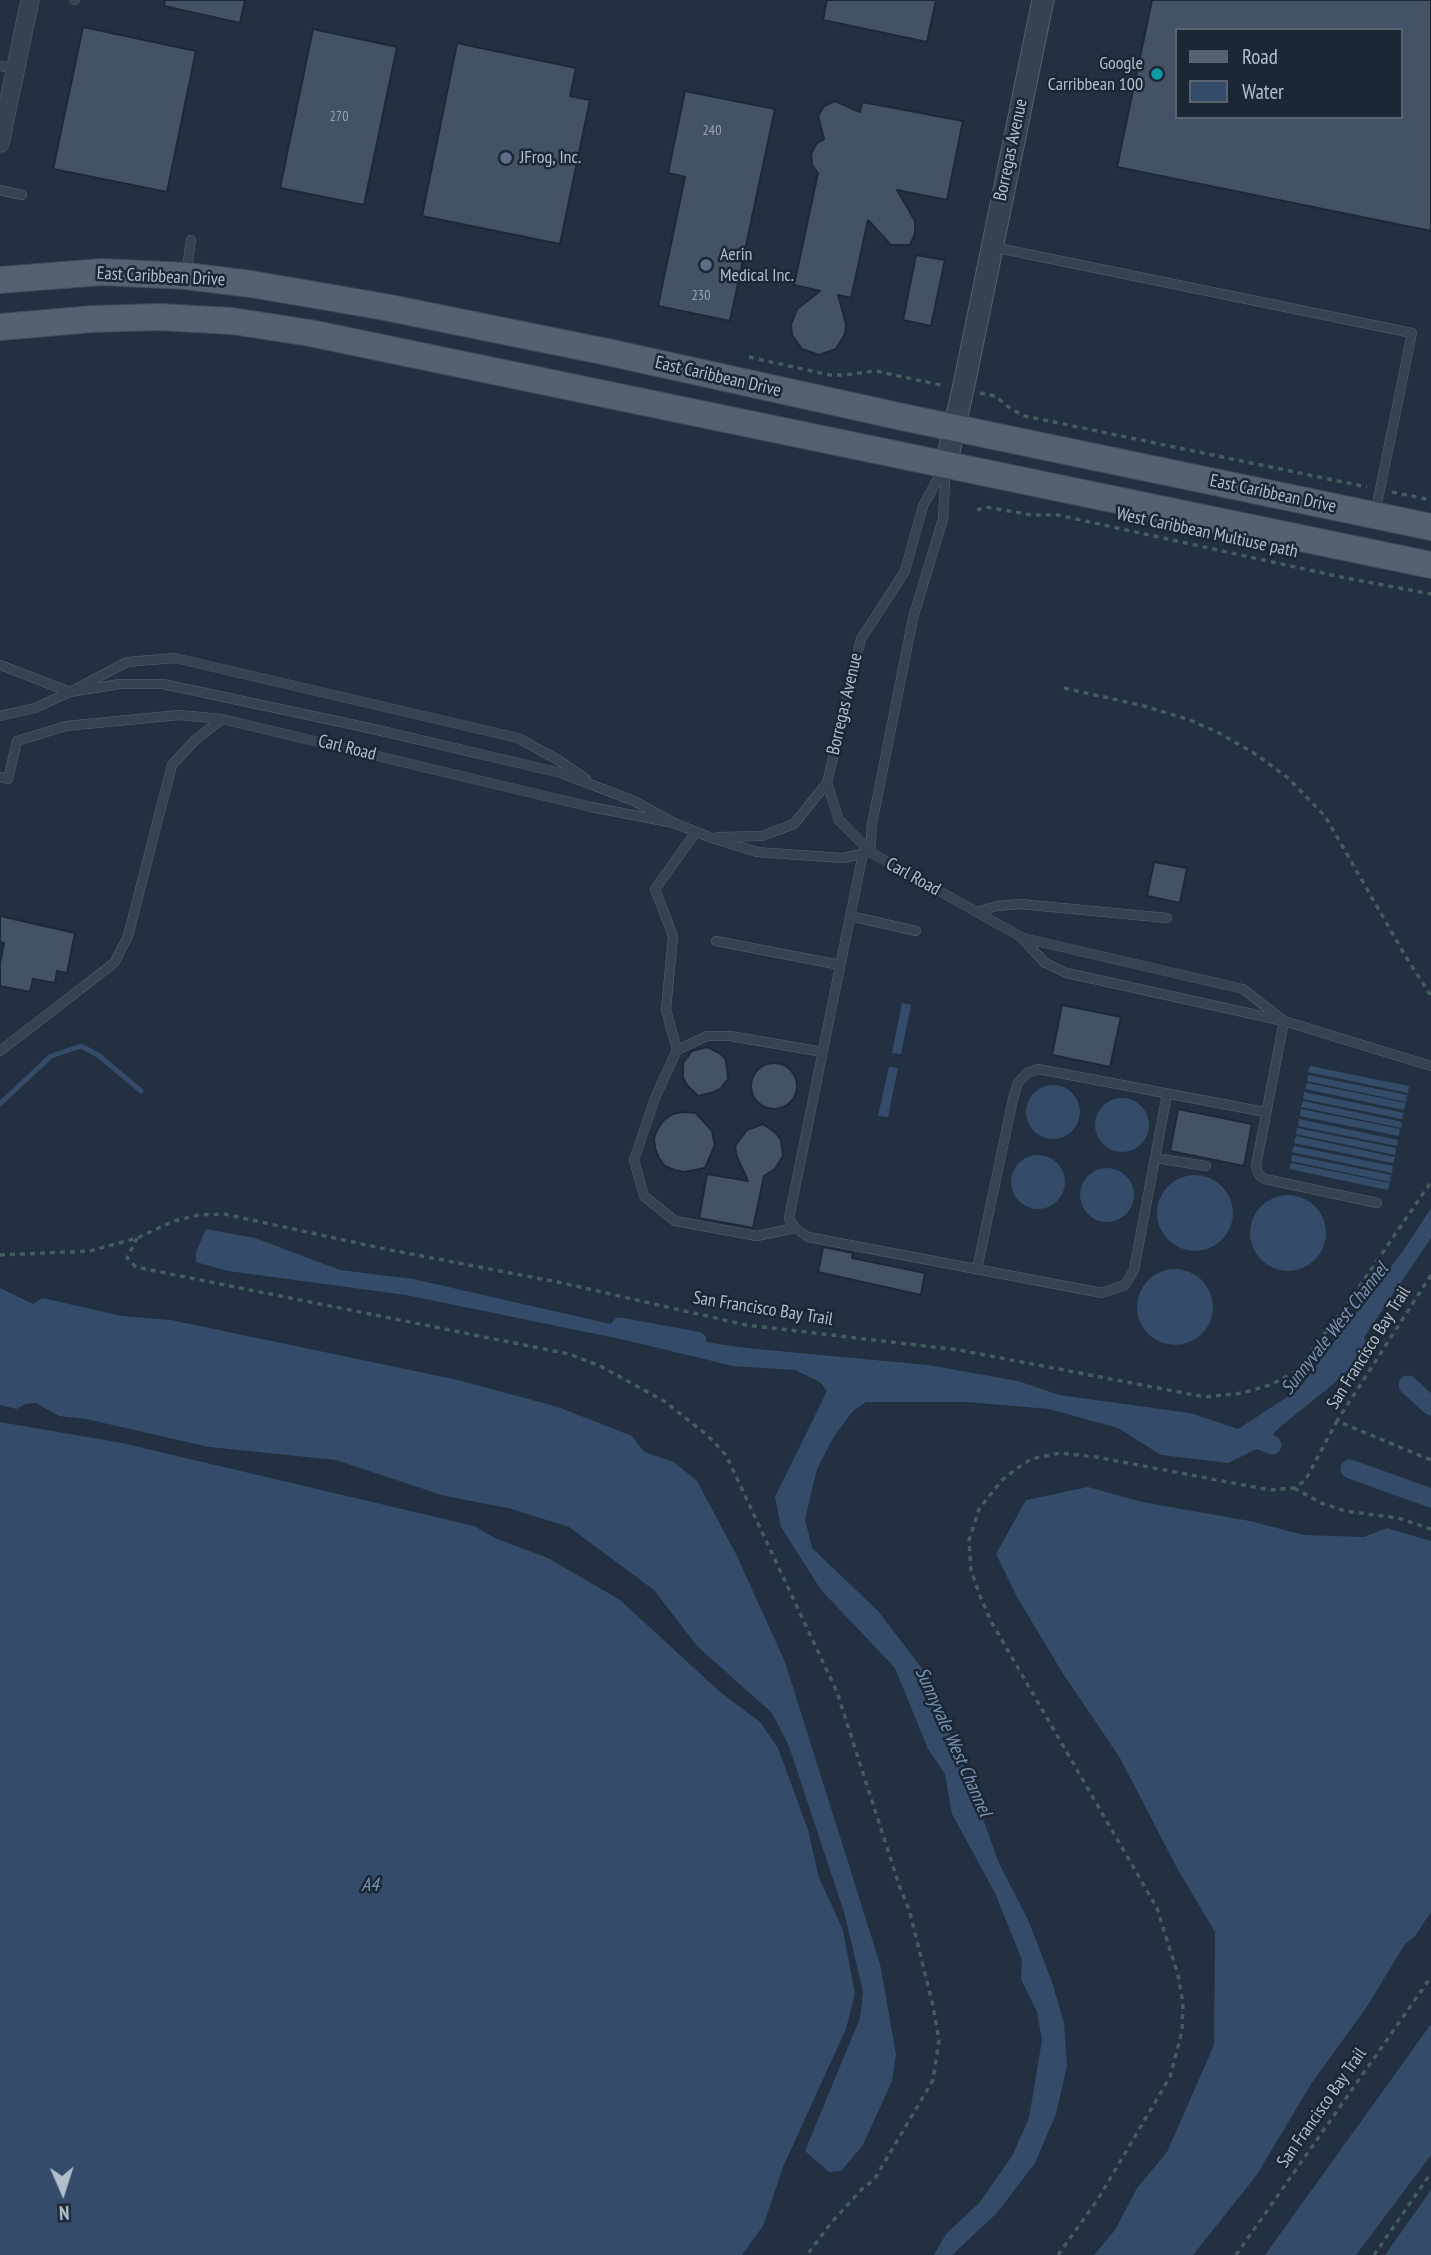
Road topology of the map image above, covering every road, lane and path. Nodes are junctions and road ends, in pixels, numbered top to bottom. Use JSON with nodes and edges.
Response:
{"nodes":[{"id":1,"x":30,"y":0,"type":"edge"},
{"id":2,"x":1043,"y":0,"type":"edge"},
{"id":3,"x":8,"y":67,"type":"edge"},
{"id":4,"x":0,"y":143,"type":"edge"},
{"id":5,"x":0,"y":190,"type":"edge"},
{"id":6,"x":22,"y":195,"type":"dead end"},
{"id":7,"x":191,"y":240,"type":"dead end"},
{"id":8,"x":992,"y":246,"type":"junction"},
{"id":9,"x":186,"y":276,"type":"junction"},
{"id":10,"x":0,"y":280,"type":"edge"},
{"id":11,"x":0,"y":327,"type":"edge"},
{"id":12,"x":749,"y":357,"type":"dead end"},
{"id":13,"x":934,"y":384,"type":"dead end"},
{"id":14,"x":986,"y":394,"type":"dead end"},
{"id":15,"x":955,"y":428,"type":"junction"},
{"id":16,"x":946,"y":465,"type":"junction"},
{"id":17,"x":1380,"y":490,"type":"junction"},
{"id":18,"x":1431,"y":500,"type":"edge"},
{"id":19,"x":977,"y":510,"type":"dead end"},
{"id":20,"x":1375,"y":516,"type":"junction"},
{"id":21,"x":1431,"y":527,"type":"edge"},
{"id":22,"x":1431,"y":565,"type":"edge"},
{"id":23,"x":1431,"y":594,"type":"edge"},
{"id":24,"x":0,"y":665,"type":"edge"},
{"id":25,"x":1064,"y":688,"type":"dead end"},
{"id":26,"x":70,"y":692,"type":"junction"},
{"id":27,"x":0,"y":716,"type":"edge"},
{"id":28,"x":222,"y":719,"type":"junction"},
{"id":29,"x":0,"y":777,"type":"edge"},
{"id":30,"x":827,"y":783,"type":"junction"},
{"id":31,"x":599,"y":787,"type":"junction"},
{"id":32,"x":674,"y":822,"type":"junction"},
{"id":33,"x":696,"y":832,"type":"junction"},
{"id":34,"x":709,"y":837,"type":"junction"},
{"id":35,"x":866,"y":853,"type":"junction"},
{"id":36,"x":976,"y":912,"type":"junction"},
{"id":37,"x":850,"y":916,"type":"junction"},
{"id":38,"x":1167,"y":918,"type":"dead end"},
{"id":39,"x":916,"y":931,"type":"dead end"},
{"id":40,"x":1023,"y":939,"type":"junction"},
{"id":41,"x":716,"y":941,"type":"dead end"},
{"id":42,"x":840,"y":965,"type":"junction"},
{"id":43,"x":1431,"y":996,"type":"edge"},
{"id":44,"x":1284,"y":1021,"type":"junction"},
{"id":45,"x":0,"y":1051,"type":"edge"},
{"id":46,"x":677,"y":1051,"type":"junction"},
{"id":47,"x":823,"y":1052,"type":"junction"},
{"id":48,"x":1431,"y":1066,"type":"edge"},
{"id":49,"x":1167,"y":1094,"type":"junction"},
{"id":50,"x":1265,"y":1112,"type":"junction"},
{"id":51,"x":1155,"y":1158,"type":"junction"},
{"id":52,"x":1206,"y":1166,"type":"dead end"},
{"id":53,"x":1431,"y":1182,"type":"edge"},
{"id":54,"x":1377,"y":1203,"type":"dead end"},
{"id":55,"x":795,"y":1228,"type":"junction"},
{"id":56,"x":137,"y":1238,"type":"junction"},
{"id":57,"x":0,"y":1255,"type":"edge"},
{"id":58,"x":977,"y":1269,"type":"junction"},
{"id":59,"x":1431,"y":1275,"type":"edge"},
{"id":60,"x":1337,"y":1421,"type":"junction"},
{"id":61,"x":1431,"y":1460,"type":"edge"},
{"id":62,"x":1293,"y":1488,"type":"junction"},
{"id":63,"x":1431,"y":1529,"type":"edge"},
{"id":64,"x":1431,"y":1977,"type":"edge"},
{"id":65,"x":1431,"y":2172,"type":"edge"},
{"id":66,"x":807,"y":2255,"type":"edge"},
{"id":67,"x":1058,"y":2255,"type":"edge"},
{"id":68,"x":1236,"y":2255,"type":"edge"},
{"id":69,"x":1374,"y":2255,"type":"edge"}],
"edges":[{"from":1,"to":3,"type":"street"},
{"from":2,"to":8,"type":"street","name":"Borregas Avenue"},
{"from":3,"to":4,"type":"street"},
{"from":5,"to":6,"type":"lane"},
{"from":7,"to":9,"type":"lane"},
{"from":8,"to":15,"type":"street","name":"Borregas Avenue"},
{"from":8,"to":17,"type":"lane"},
{"from":9,"to":10,"type":"main road","name":"East Caribbean Drive"},
{"from":9,"to":15,"type":"main road","name":"East Caribbean Drive"},
{"from":11,"to":16,"type":"main road","name":"East Caribbean Drive"},
{"from":12,"to":13,"type":"path"},
{"from":14,"to":17,"type":"path"},
{"from":15,"to":16,"type":"street","name":"Borregas Avenue"},
{"from":15,"to":20,"type":"main road","name":"East Caribbean Drive"},
{"from":16,"to":22,"type":"main road","name":"East Caribbean Drive"},
{"from":16,"to":30,"type":"lane","name":"Borregas Avenue"},
{"from":16,"to":35,"type":"lane","name":"Borregas Avenue"},
{"from":17,"to":18,"type":"path"},
{"from":17,"to":20,"type":"lane"},
{"from":19,"to":23,"type":"path","name":"West Caribbean Multiuse path"},
{"from":20,"to":21,"type":"main road","name":"East Caribbean Drive"},
{"from":24,"to":26,"type":"lane"},
{"from":25,"to":43,"type":"path"},
{"from":26,"to":27,"type":"lane","name":"Carl Road"},
{"from":26,"to":31,"type":"lane","name":"Carl Road"},
{"from":26,"to":31,"type":"lane","name":"Carl Road"},
{"from":28,"to":29,"type":"lane","name":"Carl Road"},
{"from":28,"to":32,"type":"lane","name":"Carl Road"},
{"from":28,"to":45,"type":"lane"},
{"from":30,"to":34,"type":"lane","name":"Borregas Avenue"},
{"from":30,"to":35,"type":"lane"},
{"from":31,"to":32,"type":"lane","name":"Carl Road"},
{"from":32,"to":33,"type":"lane","name":"Carl Road"},
{"from":33,"to":34,"type":"lane","name":"Carl Road"},
{"from":33,"to":46,"type":"lane"},
{"from":34,"to":35,"type":"lane","name":"Carl Road"},
{"from":35,"to":36,"type":"lane","name":"Carl Road"},
{"from":35,"to":37,"type":"lane","name":"Borregas Avenue"},
{"from":36,"to":38,"type":"lane"},
{"from":36,"to":40,"type":"lane","name":"Carl Road"},
{"from":37,"to":39,"type":"lane"},
{"from":37,"to":42,"type":"lane","name":"Borregas Avenue"},
{"from":40,"to":44,"type":"lane","name":"Carl Road"},
{"from":40,"to":44,"type":"lane","name":"Carl Road"},
{"from":41,"to":42,"type":"lane"},
{"from":42,"to":47,"type":"lane","name":"Borregas Avenue"},
{"from":44,"to":48,"type":"lane","name":"Carl Road"},
{"from":44,"to":50,"type":"lane"},
{"from":46,"to":47,"type":"lane"},
{"from":46,"to":55,"type":"lane"},
{"from":47,"to":55,"type":"lane","name":"Borregas Avenue"},
{"from":49,"to":50,"type":"lane"},
{"from":49,"to":51,"type":"lane"},
{"from":49,"to":58,"type":"lane"},
{"from":50,"to":54,"type":"lane"},
{"from":51,"to":52,"type":"lane"},
{"from":51,"to":58,"type":"lane"},
{"from":53,"to":56,"type":"path","name":"San Francisco Bay Trail"},
{"from":55,"to":58,"type":"lane"},
{"from":56,"to":57,"type":"path","name":"San Francisco Bay Trail"},
{"from":56,"to":66,"type":"path"},
{"from":59,"to":60,"type":"path","name":"San Francisco Bay Trail"},
{"from":60,"to":61,"type":"path","name":"San Francisco Bay Trail"},
{"from":60,"to":62,"type":"path"},
{"from":62,"to":63,"type":"path"},
{"from":62,"to":67,"type":"path"},
{"from":64,"to":68,"type":"path","name":"San Francisco Bay Trail"},
{"from":65,"to":69,"type":"path"}]}
